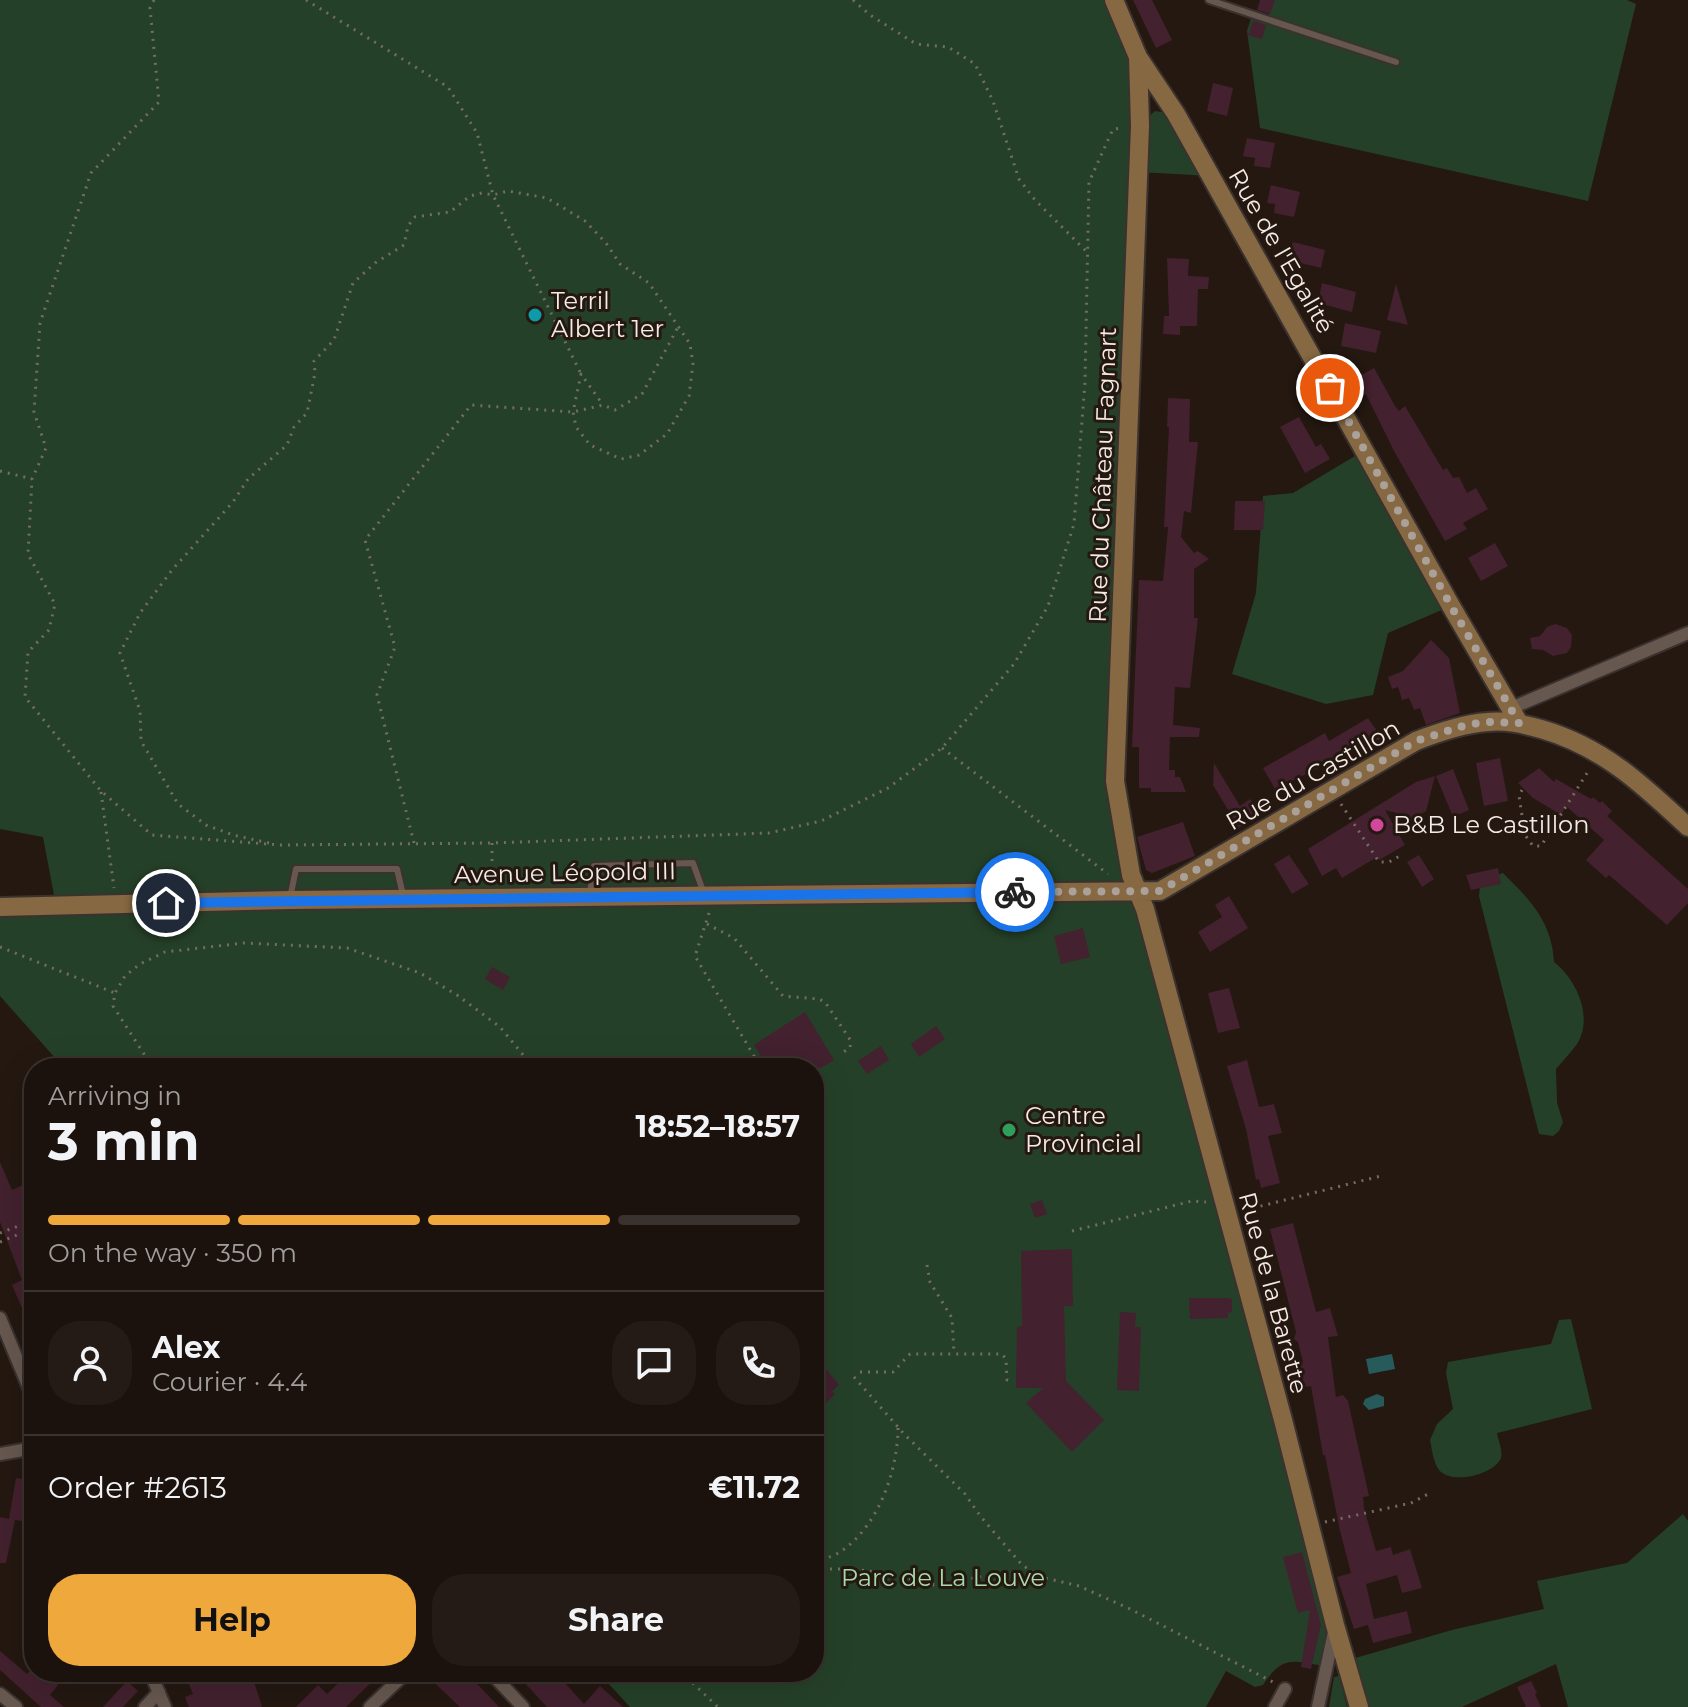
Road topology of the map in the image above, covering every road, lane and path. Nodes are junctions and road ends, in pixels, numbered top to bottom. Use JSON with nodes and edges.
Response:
{"nodes":[{"id":1,"x":154,"y":0,"type":"edge"},
{"id":2,"x":306,"y":0,"type":"edge"},
{"id":3,"x":853,"y":0,"type":"edge"},
{"id":4,"x":1114,"y":0,"type":"edge"},
{"id":5,"x":1209,"y":0,"type":"edge"},
{"id":6,"x":1138,"y":57,"type":"junction"},
{"id":7,"x":1396,"y":62,"type":"dead end"},
{"id":8,"x":1140,"y":126,"type":"junction"},
{"id":9,"x":493,"y":195,"type":"junction"},
{"id":10,"x":1088,"y":253,"type":"junction"},
{"id":11,"x":678,"y":326,"type":"junction"},
{"id":12,"x":581,"y":374,"type":"junction"},
{"id":13,"x":603,"y":405,"type":"junction"},
{"id":14,"x":573,"y":412,"type":"junction"},
{"id":15,"x":0,"y":471,"type":"edge"},
{"id":16,"x":32,"y":479,"type":"junction"},
{"id":17,"x":1688,"y":633,"type":"edge"},
{"id":18,"x":1514,"y":716,"type":"junction"},
{"id":19,"x":942,"y":748,"type":"junction"},
{"id":20,"x":1600,"y":754,"type":"junction"},
{"id":21,"x":1522,"y":790,"type":"dead end"},
{"id":22,"x":101,"y":791,"type":"junction"},
{"id":23,"x":1332,"y":791,"type":"junction"},
{"id":24,"x":1688,"y":827,"type":"edge"},
{"id":25,"x":414,"y":843,"type":"junction"},
{"id":26,"x":492,"y":843,"type":"junction"},
{"id":27,"x":280,"y":845,"type":"junction"},
{"id":28,"x":1403,"y":854,"type":"dead end"},
{"id":29,"x":1135,"y":892,"type":"junction"},
{"id":30,"x":706,"y":894,"type":"junction"},
{"id":31,"x":590,"y":897,"type":"junction"},
{"id":32,"x":404,"y":899,"type":"junction"},
{"id":33,"x":493,"y":899,"type":"junction"},
{"id":34,"x":290,"y":900,"type":"junction"},
{"id":35,"x":105,"y":905,"type":"junction"},
{"id":36,"x":0,"y":907,"type":"edge"},
{"id":37,"x":707,"y":924,"type":"junction"},
{"id":38,"x":0,"y":947,"type":"edge"},
{"id":39,"x":115,"y":993,"type":"junction"},
{"id":40,"x":840,"y":1054,"type":"dead end"},
{"id":41,"x":146,"y":1058,"type":"edge"},
{"id":42,"x":526,"y":1058,"type":"edge"},
{"id":43,"x":755,"y":1058,"type":"edge"},
{"id":44,"x":1381,"y":1176,"type":"dead end"},
{"id":45,"x":1206,"y":1202,"type":"dead end"},
{"id":46,"x":1227,"y":1215,"type":"junction"},
{"id":47,"x":24,"y":1224,"type":"edge"},
{"id":48,"x":1072,"y":1231,"type":"dead end"},
{"id":49,"x":24,"y":1232,"type":"edge"},
{"id":50,"x":0,"y":1233,"type":"edge"},
{"id":51,"x":0,"y":1242,"type":"edge"},
{"id":52,"x":927,"y":1265,"type":"dead end"},
{"id":53,"x":0,"y":1318,"type":"edge"},
{"id":54,"x":954,"y":1354,"type":"junction"},
{"id":55,"x":860,"y":1372,"type":"dead end"},
{"id":56,"x":24,"y":1376,"type":"edge"},
{"id":57,"x":854,"y":1377,"type":"dead end"},
{"id":58,"x":1013,"y":1380,"type":"dead end"},
{"id":59,"x":898,"y":1427,"type":"junction"},
{"id":60,"x":24,"y":1451,"type":"edge"},
{"id":61,"x":0,"y":1457,"type":"edge"},
{"id":62,"x":1432,"y":1492,"type":"dead end"},
{"id":63,"x":1309,"y":1526,"type":"junction"},
{"id":64,"x":824,"y":1559,"type":"edge"},
{"id":65,"x":824,"y":1569,"type":"edge"},
{"id":66,"x":1041,"y":1577,"type":"junction"},
{"id":67,"x":1335,"y":1625,"type":"junction"},
{"id":68,"x":154,"y":1682,"type":"edge"},
{"id":69,"x":396,"y":1682,"type":"edge"},
{"id":70,"x":499,"y":1682,"type":"edge"},
{"id":71,"x":692,"y":1682,"type":"edge"},
{"id":72,"x":1285,"y":1689,"type":"joint"},
{"id":73,"x":159,"y":1692,"type":"junction"},
{"id":74,"x":0,"y":1694,"type":"edge"},
{"id":75,"x":1318,"y":1704,"type":"edge"},
{"id":76,"x":16,"y":1707,"type":"edge"},
{"id":77,"x":145,"y":1707,"type":"edge"},
{"id":78,"x":165,"y":1707,"type":"edge"},
{"id":79,"x":370,"y":1707,"type":"edge"},
{"id":80,"x":523,"y":1707,"type":"edge"},
{"id":81,"x":718,"y":1707,"type":"edge"},
{"id":82,"x":1275,"y":1707,"type":"edge"},
{"id":83,"x":1359,"y":1707,"type":"edge"}],
"edges":[{"from":1,"to":16,"type":"path"},
{"from":2,"to":9,"type":"path"},
{"from":3,"to":10,"type":"path"},
{"from":4,"to":6,"type":"street"},
{"from":5,"to":7,"type":"lane"},
{"from":6,"to":8,"type":"street","name":"Rue du Château Fagnart"},
{"from":6,"to":18,"type":"street","name":"Rue de l'Egalité"},
{"from":8,"to":10,"type":"path"},
{"from":8,"to":29,"type":"street","name":"Rue du Château Fagnart"},
{"from":9,"to":11,"type":"path"},
{"from":9,"to":12,"type":"path"},
{"from":9,"to":27,"type":"path"},
{"from":10,"to":19,"type":"path"},
{"from":11,"to":13,"type":"path"},
{"from":11,"to":14,"type":"path"},
{"from":12,"to":13,"type":"path"},
{"from":12,"to":14,"type":"path"},
{"from":13,"to":14,"type":"path"},
{"from":14,"to":25,"type":"path"},
{"from":15,"to":16,"type":"path"},
{"from":16,"to":22,"type":"path"},
{"from":17,"to":18,"type":"street","name":"Rue du Castillon"},
{"from":18,"to":20,"type":"street"},
{"from":18,"to":23,"type":"street","name":"Rue du Castillon"},
{"from":19,"to":26,"type":"path"},
{"from":19,"to":29,"type":"path"},
{"from":20,"to":21,"type":"path"},
{"from":20,"to":24,"type":"street"},
{"from":22,"to":27,"type":"path"},
{"from":22,"to":35,"type":"path"},
{"from":23,"to":28,"type":"path"},
{"from":23,"to":29,"type":"street","name":"Rue du Castillon"},
{"from":25,"to":26,"type":"path"},
{"from":25,"to":27,"type":"path"},
{"from":26,"to":33,"type":"path"},
{"from":29,"to":30,"type":"street","name":"Avenue Léopold III"},
{"from":29,"to":46,"type":"street","name":"Rue de la Barette"},
{"from":30,"to":31,"type":"street","name":"Avenue Léopold III"},
{"from":30,"to":31,"type":"lane"},
{"from":30,"to":37,"type":"path"},
{"from":31,"to":33,"type":"street","name":"Avenue Léopold III"},
{"from":32,"to":33,"type":"street","name":"Avenue Léopold III"},
{"from":32,"to":34,"type":"street","name":"Avenue Léopold III"},
{"from":32,"to":34,"type":"lane"},
{"from":34,"to":35,"type":"street","name":"Avenue Léopold III"},
{"from":35,"to":36,"type":"street","name":"Avenue Léopold III"},
{"from":37,"to":40,"type":"path"},
{"from":37,"to":43,"type":"path"},
{"from":38,"to":39,"type":"path"},
{"from":39,"to":41,"type":"path"},
{"from":39,"to":42,"type":"path"},
{"from":44,"to":46,"type":"path"},
{"from":45,"to":48,"type":"path"},
{"from":46,"to":63,"type":"street","name":"Rue de la Barette"},
{"from":47,"to":50,"type":"path"},
{"from":49,"to":51,"type":"path"},
{"from":52,"to":54,"type":"path"},
{"from":53,"to":56,"type":"street"},
{"from":54,"to":55,"type":"path"},
{"from":54,"to":58,"type":"path"},
{"from":57,"to":59,"type":"path"},
{"from":59,"to":64,"type":"path"},
{"from":59,"to":66,"type":"path"},
{"from":60,"to":61,"type":"street"},
{"from":62,"to":63,"type":"path"},
{"from":63,"to":67,"type":"street","name":"Rue de la Barette"},
{"from":65,"to":66,"type":"path"},
{"from":66,"to":72,"type":"path"},
{"from":67,"to":75,"type":"street"},
{"from":67,"to":83,"type":"street","name":"Rue de la Barette"},
{"from":68,"to":73,"type":"street"},
{"from":69,"to":79,"type":"street"},
{"from":70,"to":80,"type":"street"},
{"from":71,"to":81,"type":"path"},
{"from":72,"to":82,"type":"street"},
{"from":73,"to":77,"type":"street"},
{"from":73,"to":78,"type":"street"},
{"from":74,"to":76,"type":"street"}]}
